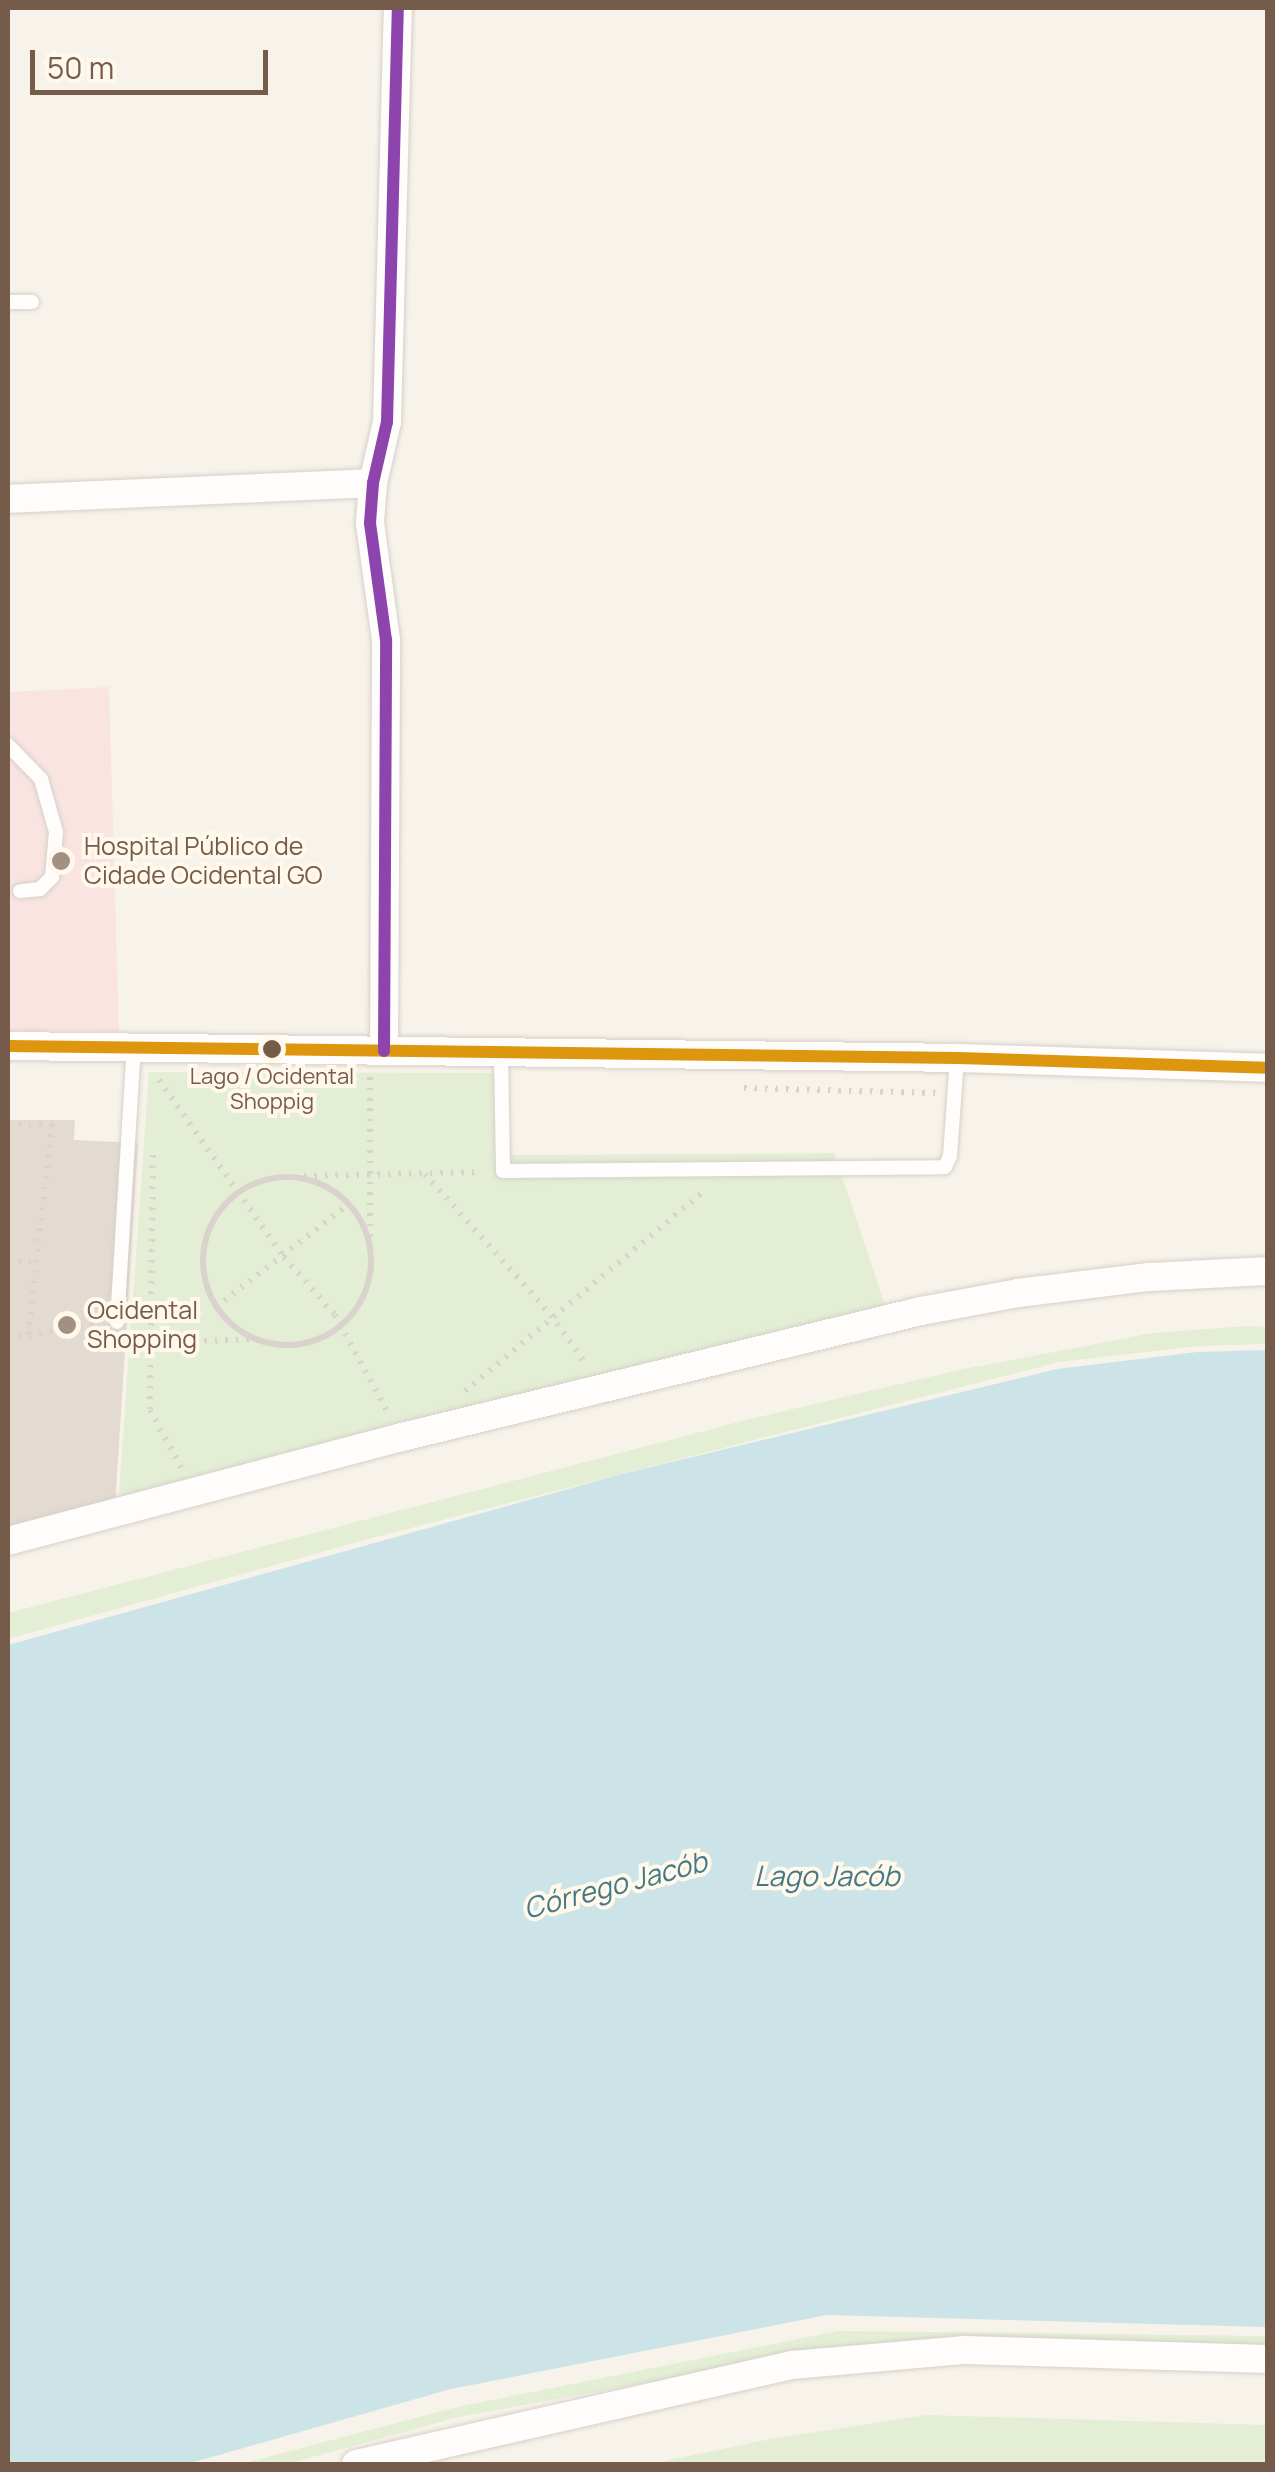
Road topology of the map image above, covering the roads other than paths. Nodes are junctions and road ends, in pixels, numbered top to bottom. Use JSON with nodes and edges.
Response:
{"nodes":[{"id":1,"x":398,"y":8,"type":"edge"},
{"id":2,"x":8,"y":302,"type":"edge"},
{"id":3,"x":32,"y":302,"type":"dead end"},
{"id":4,"x":373,"y":483,"type":"junction"},
{"id":5,"x":8,"y":499,"type":"edge"},
{"id":6,"x":8,"y":745,"type":"edge"},
{"id":7,"x":20,"y":891,"type":"dead end"},
{"id":8,"x":8,"y":1046,"type":"edge"},
{"id":9,"x":144,"y":1048,"type":"junction"},
{"id":10,"x":377,"y":1050,"type":"junction"},
{"id":11,"x":501,"y":1055,"type":"junction"},
{"id":12,"x":956,"y":1058,"type":"junction"},
{"id":13,"x":1268,"y":1068,"type":"edge"},
{"id":14,"x":1268,"y":1271,"type":"edge"},
{"id":15,"x":117,"y":1322,"type":"dead end"},
{"id":16,"x":8,"y":1541,"type":"edge"},
{"id":17,"x":1268,"y":2359,"type":"edge"},
{"id":18,"x":356,"y":2464,"type":"edge"}],
"edges":[{"from":1,"to":4,"type":"street"},
{"from":2,"to":3,"type":"lane"},
{"from":4,"to":5,"type":"street"},
{"from":4,"to":10,"type":"street"},
{"from":6,"to":7,"type":"lane"},
{"from":8,"to":9,"type":"street"},
{"from":9,"to":10,"type":"street"},
{"from":9,"to":15,"type":"lane"},
{"from":10,"to":11,"type":"street"},
{"from":11,"to":12,"type":"street"},
{"from":11,"to":12,"type":"lane"},
{"from":12,"to":13,"type":"street"},
{"from":14,"to":16,"type":"street"},
{"from":17,"to":18,"type":"street"}]}
